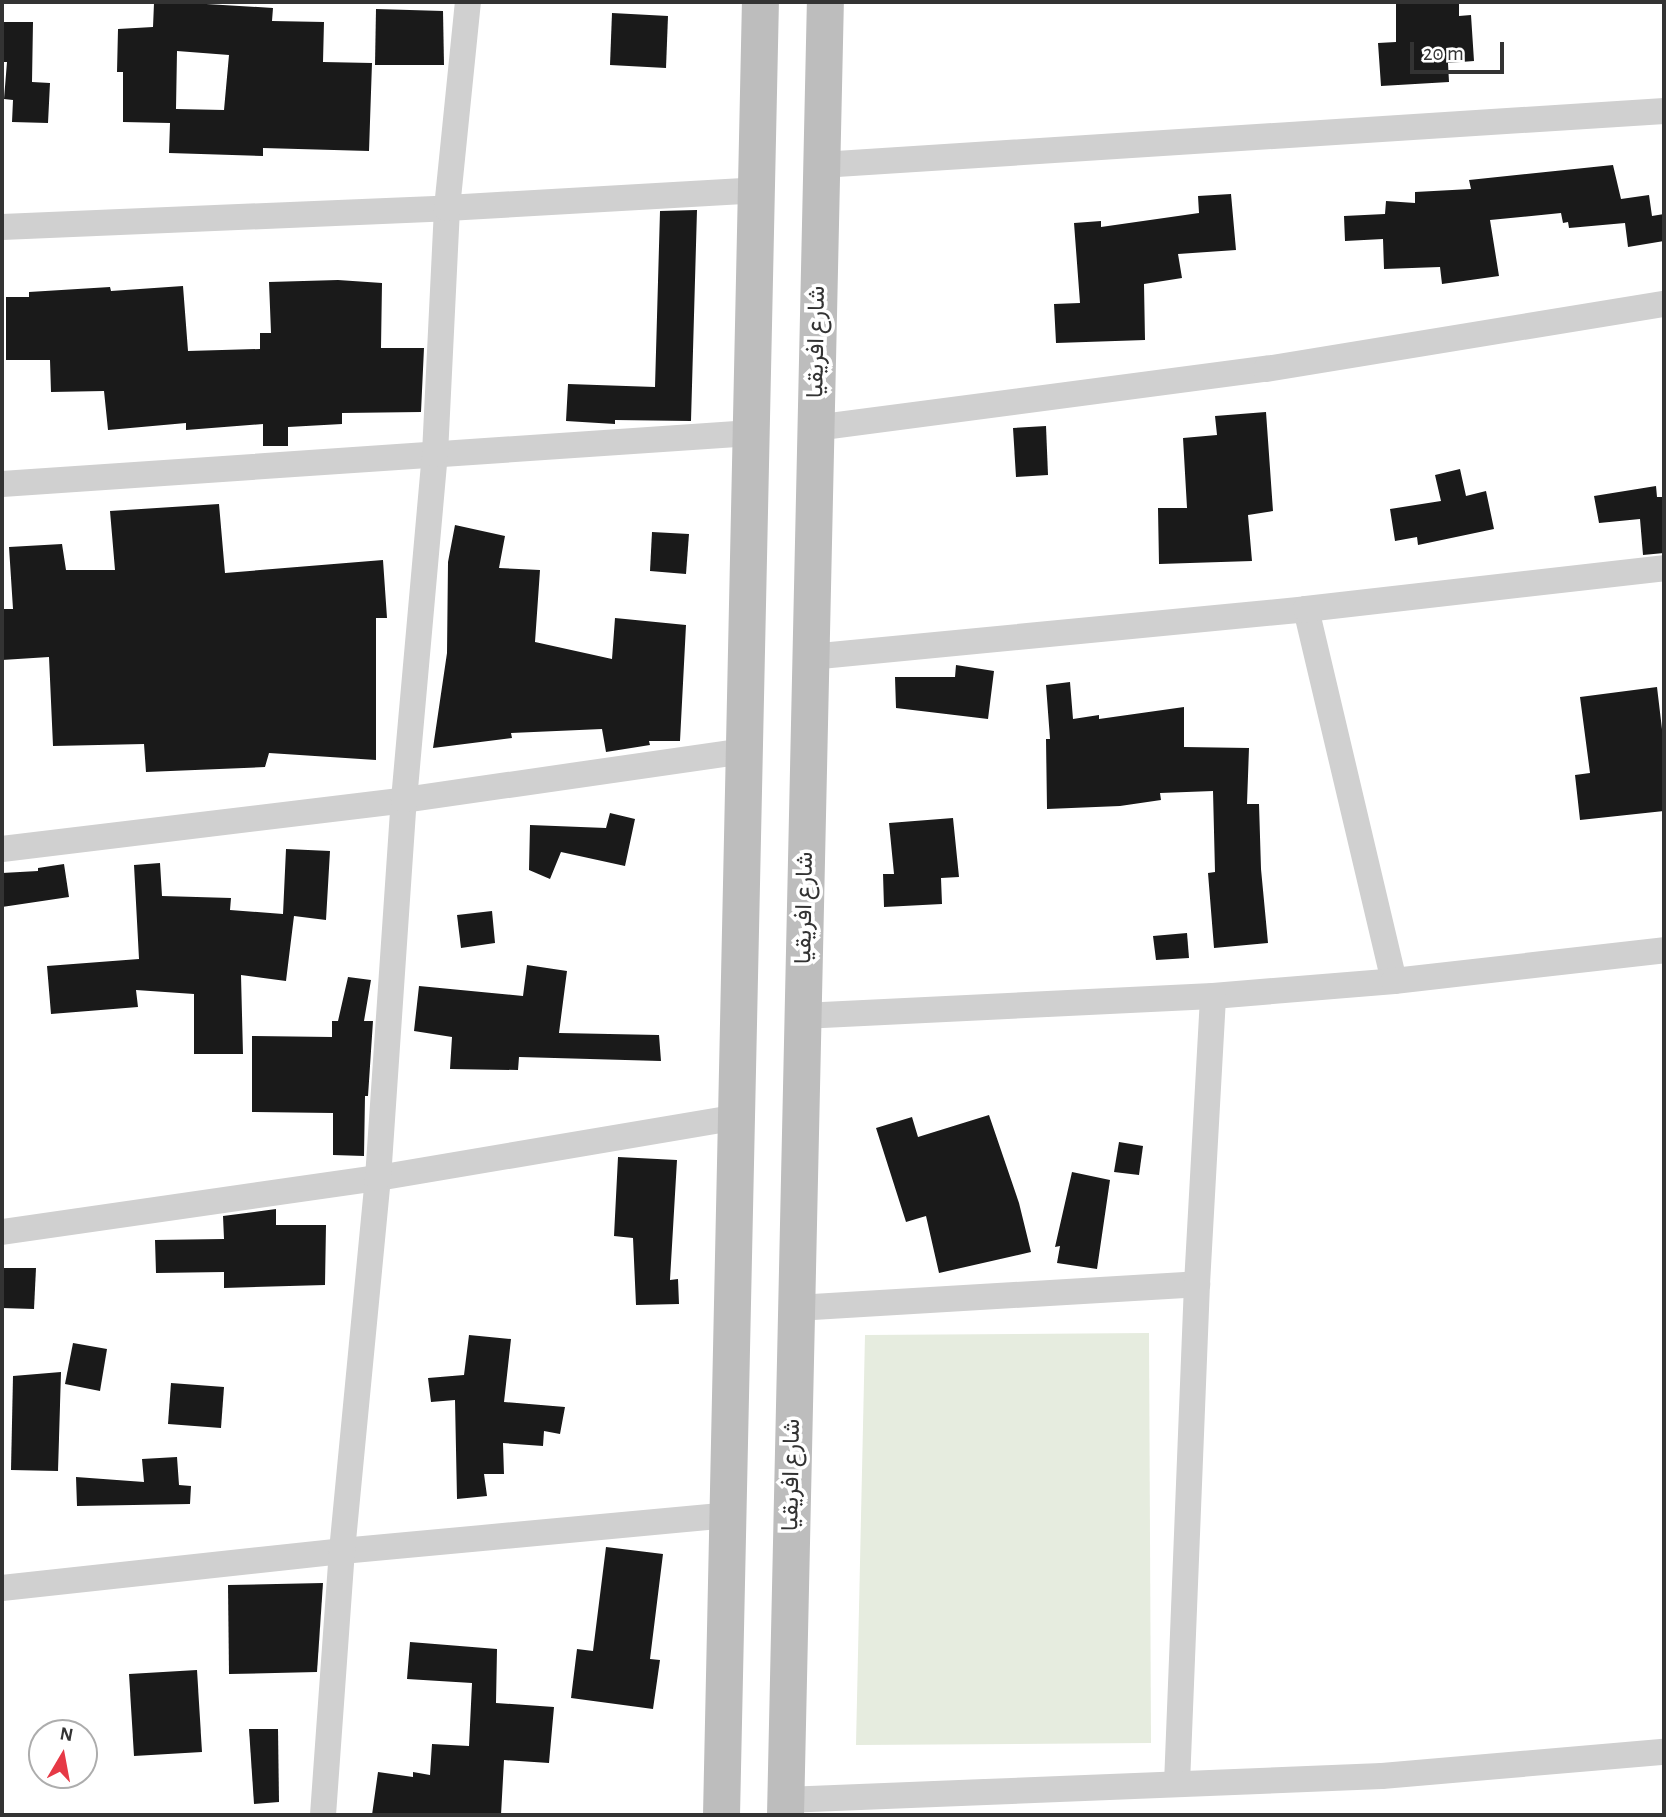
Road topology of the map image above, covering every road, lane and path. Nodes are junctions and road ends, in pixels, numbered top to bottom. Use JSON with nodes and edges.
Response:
{"nodes":[{"id":1,"x":468,"y":2,"type":"edge"},
{"id":2,"x":760,"y":2,"type":"edge"},
{"id":3,"x":825,"y":2,"type":"edge"},
{"id":4,"x":1664,"y":111,"type":"edge"},
{"id":5,"x":821,"y":165,"type":"junction"},
{"id":6,"x":756,"y":190,"type":"junction"},
{"id":7,"x":447,"y":208,"type":"junction"},
{"id":8,"x":2,"y":227,"type":"edge"},
{"id":9,"x":1664,"y":304,"type":"edge"},
{"id":10,"x":815,"y":428,"type":"junction"},
{"id":11,"x":751,"y":433,"type":"junction"},
{"id":12,"x":435,"y":454,"type":"junction"},
{"id":13,"x":2,"y":484,"type":"edge"},
{"id":14,"x":1664,"y":568,"type":"edge"},
{"id":15,"x":1306,"y":609,"type":"junction"},
{"id":16,"x":810,"y":657,"type":"junction"},
{"id":17,"x":745,"y":751,"type":"junction"},
{"id":18,"x":404,"y":800,"type":"junction"},
{"id":19,"x":2,"y":849,"type":"edge"},
{"id":20,"x":1664,"y":950,"type":"edge"},
{"id":21,"x":1394,"y":981,"type":"junction"},
{"id":22,"x":1213,"y":996,"type":"junction"},
{"id":23,"x":802,"y":1016,"type":"junction"},
{"id":24,"x":737,"y":1117,"type":"junction"},
{"id":25,"x":378,"y":1178,"type":"junction"},
{"id":26,"x":2,"y":1232,"type":"edge"},
{"id":27,"x":1197,"y":1283,"type":"junction"},
{"id":28,"x":796,"y":1308,"type":"junction"},
{"id":29,"x":728,"y":1515,"type":"junction"},
{"id":30,"x":342,"y":1551,"type":"junction"},
{"id":31,"x":2,"y":1588,"type":"edge"},
{"id":32,"x":1664,"y":1752,"type":"edge"},
{"id":33,"x":1177,"y":1784,"type":"junction"},
{"id":34,"x":785,"y":1808,"type":"edge"},
{"id":35,"x":323,"y":1815,"type":"edge"},
{"id":36,"x":722,"y":1815,"type":"edge"}],
"edges":[{"from":1,"to":7,"type":"street"},
{"from":2,"to":6,"type":"street"},
{"from":3,"to":5,"type":"street","name":"شارع افريقيا"},
{"from":4,"to":5,"type":"street"},
{"from":5,"to":10,"type":"street","name":"شارع افريقيا"},
{"from":6,"to":7,"type":"street"},
{"from":6,"to":11,"type":"street"},
{"from":7,"to":8,"type":"street"},
{"from":7,"to":12,"type":"street"},
{"from":9,"to":10,"type":"street"},
{"from":10,"to":16,"type":"street","name":"شارع افريقيا"},
{"from":11,"to":12,"type":"street"},
{"from":11,"to":17,"type":"street"},
{"from":12,"to":13,"type":"street"},
{"from":12,"to":18,"type":"street"},
{"from":14,"to":15,"type":"street"},
{"from":15,"to":16,"type":"street"},
{"from":15,"to":21,"type":"street"},
{"from":16,"to":23,"type":"street","name":"شارع افريقيا"},
{"from":17,"to":18,"type":"street"},
{"from":17,"to":24,"type":"street"},
{"from":18,"to":19,"type":"street"},
{"from":18,"to":25,"type":"street"},
{"from":20,"to":21,"type":"street"},
{"from":21,"to":22,"type":"street"},
{"from":22,"to":23,"type":"street"},
{"from":22,"to":27,"type":"street"},
{"from":23,"to":28,"type":"street","name":"شارع افريقيا"},
{"from":24,"to":25,"type":"street"},
{"from":24,"to":29,"type":"street"},
{"from":25,"to":26,"type":"street"},
{"from":25,"to":30,"type":"street"},
{"from":27,"to":28,"type":"street"},
{"from":27,"to":33,"type":"street"},
{"from":28,"to":34,"type":"street","name":"شارع افريقيا"},
{"from":29,"to":30,"type":"street"},
{"from":29,"to":36,"type":"street"},
{"from":30,"to":31,"type":"street"},
{"from":30,"to":35,"type":"street"},
{"from":32,"to":33,"type":"street"},
{"from":33,"to":34,"type":"street"}]}
